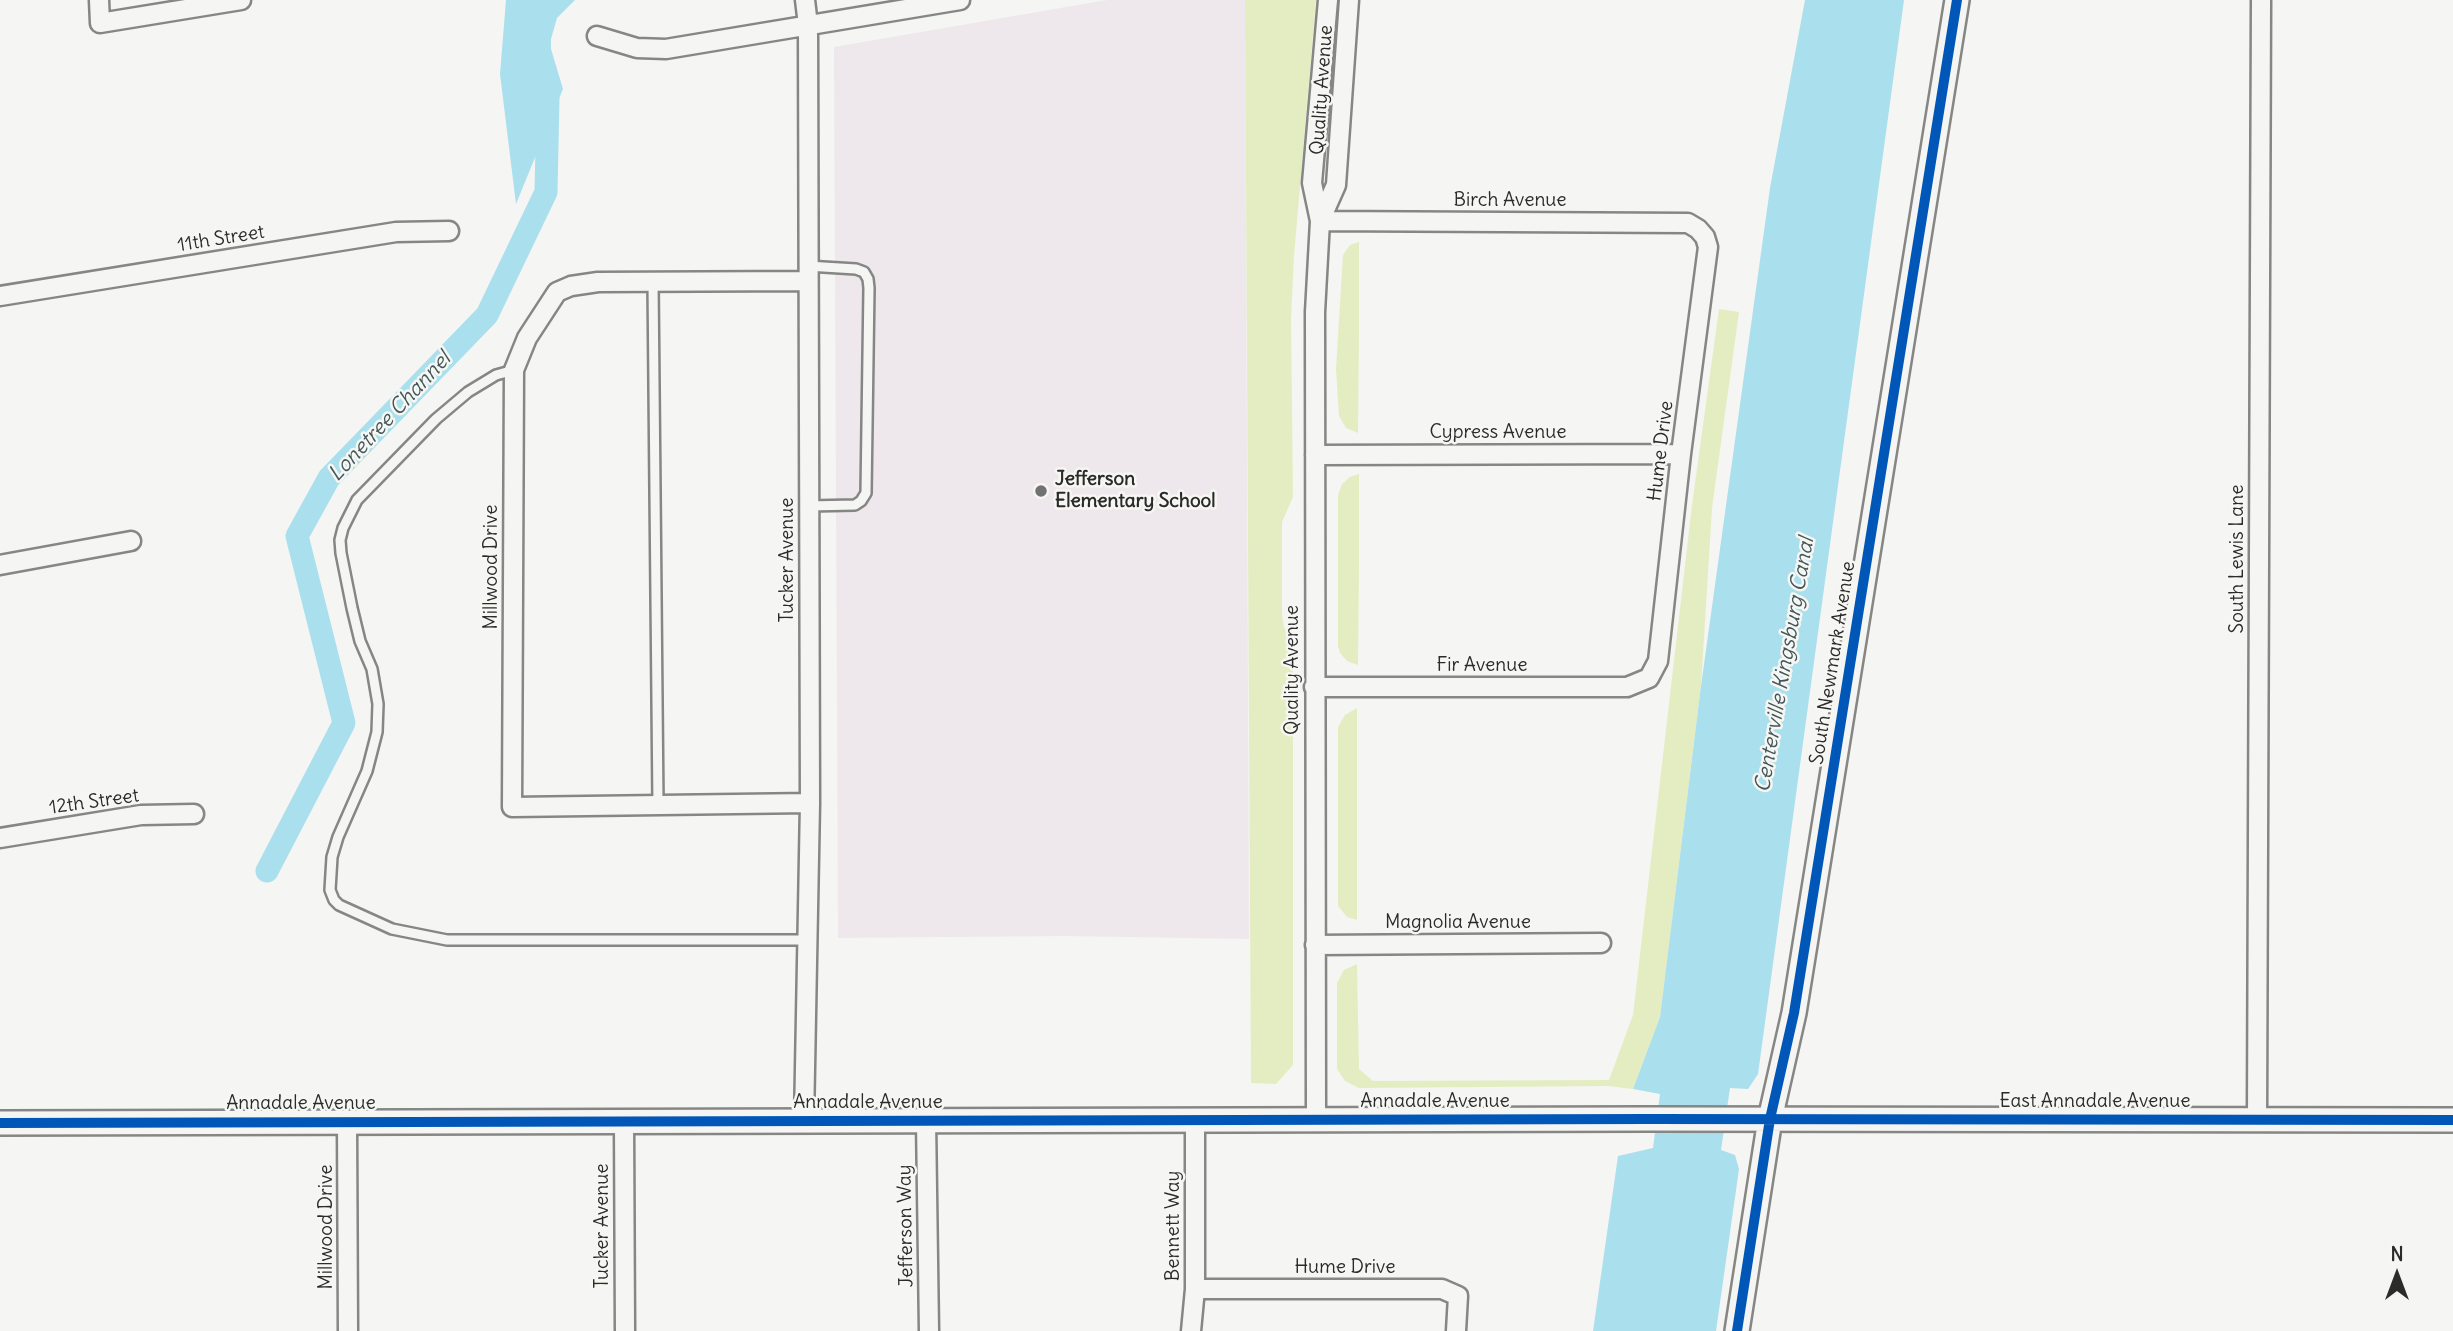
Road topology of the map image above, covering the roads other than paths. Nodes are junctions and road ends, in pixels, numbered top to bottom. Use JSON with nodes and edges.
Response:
{"nodes":[{"id":1,"x":99,"y":0,"type":"edge"},
{"id":2,"x":241,"y":0,"type":"edge"},
{"id":3,"x":805,"y":0,"type":"edge"},
{"id":4,"x":960,"y":0,"type":"edge"},
{"id":5,"x":1328,"y":0,"type":"edge"},
{"id":6,"x":1349,"y":0,"type":"edge"},
{"id":7,"x":1957,"y":0,"type":"edge"},
{"id":8,"x":2262,"y":0,"type":"edge"},
{"id":9,"x":808,"y":25,"type":"junction"},
{"id":10,"x":597,"y":36,"type":"dead end"},
{"id":11,"x":1320,"y":221,"type":"junction"},
{"id":12,"x":1698,"y":229,"type":"joint"},
{"id":13,"x":449,"y":231,"type":"dead end"},
{"id":14,"x":807,"y":274,"type":"junction"},
{"id":15,"x":653,"y":282,"type":"junction"},
{"id":16,"x":0,"y":296,"type":"edge"},
{"id":17,"x":514,"y":370,"type":"junction"},
{"id":18,"x":1681,"y":454,"type":"junction"},
{"id":19,"x":1315,"y":455,"type":"junction"},
{"id":20,"x":809,"y":506,"type":"junction"},
{"id":21,"x":131,"y":541,"type":"dead end"},
{"id":22,"x":0,"y":565,"type":"edge"},
{"id":23,"x":1649,"y":678,"type":"joint"},
{"id":24,"x":1314,"y":687,"type":"junction"},
{"id":25,"x":810,"y":803,"type":"junction"},
{"id":26,"x":657,"y":805,"type":"junction"},
{"id":27,"x":194,"y":814,"type":"dead end"},
{"id":28,"x":0,"y":838,"type":"edge"},
{"id":29,"x":806,"y":940,"type":"junction"},
{"id":30,"x":1601,"y":943,"type":"dead end"},
{"id":31,"x":1315,"y":945,"type":"junction"},
{"id":32,"x":1737,"y":1119,"type":"joint"},
{"id":33,"x":1770,"y":1119,"type":"junction"},
{"id":34,"x":2257,"y":1119,"type":"junction"},
{"id":35,"x":926,"y":1120,"type":"junction"},
{"id":36,"x":1195,"y":1120,"type":"junction"},
{"id":37,"x":1316,"y":1120,"type":"junction"},
{"id":38,"x":2453,"y":1120,"type":"edge"},
{"id":39,"x":624,"y":1121,"type":"junction"},
{"id":40,"x":804,"y":1121,"type":"junction"},
{"id":41,"x":347,"y":1122,"type":"junction"},
{"id":42,"x":0,"y":1123,"type":"edge"},
{"id":43,"x":1195,"y":1289,"type":"junction"},
{"id":44,"x":348,"y":1331,"type":"edge"},
{"id":45,"x":625,"y":1331,"type":"edge"},
{"id":46,"x":929,"y":1331,"type":"edge"},
{"id":47,"x":1191,"y":1331,"type":"edge"},
{"id":48,"x":1456,"y":1331,"type":"edge"},
{"id":49,"x":1737,"y":1331,"type":"edge"}],
"edges":[{"from":1,"to":2,"type":"street"},
{"from":3,"to":9,"type":"street","name":"Tucker Avenue"},
{"from":4,"to":9,"type":"street"},
{"from":5,"to":11,"type":"street","name":"Quality Avenue"},
{"from":6,"to":11,"type":"street","name":"Quality Avenue"},
{"from":7,"to":33,"type":"street","name":"South Newmark Avenue"},
{"from":8,"to":34,"type":"street","name":"South Lewis Lane"},
{"from":9,"to":10,"type":"street"},
{"from":9,"to":14,"type":"street","name":"Tucker Avenue"},
{"from":11,"to":12,"type":"street","name":"Birch Avenue"},
{"from":11,"to":19,"type":"street","name":"Quality Avenue"},
{"from":12,"to":18,"type":"street","name":"Hume Drive"},
{"from":13,"to":16,"type":"street","name":"11th Street"},
{"from":14,"to":15,"type":"street","name":"Millwood Drive"},
{"from":14,"to":20,"type":"street","name":"Tucker Avenue"},
{"from":14,"to":20,"type":"lane"},
{"from":15,"to":17,"type":"street","name":"Millwood Drive"},
{"from":15,"to":26,"type":"lane"},
{"from":17,"to":26,"type":"street","name":"Millwood Drive"},
{"from":17,"to":29,"type":"lane"},
{"from":18,"to":19,"type":"street","name":"Cypress Avenue"},
{"from":18,"to":23,"type":"street","name":"Hume Drive"},
{"from":19,"to":24,"type":"street","name":"Quality Avenue"},
{"from":20,"to":25,"type":"street","name":"Tucker Avenue"},
{"from":21,"to":22,"type":"street"},
{"from":23,"to":24,"type":"street","name":"Fir Avenue"},
{"from":24,"to":31,"type":"street","name":"Quality Avenue"},
{"from":25,"to":26,"type":"street","name":"Millwood Drive"},
{"from":25,"to":29,"type":"street","name":"Tucker Avenue"},
{"from":27,"to":28,"type":"street","name":"12th Street"},
{"from":29,"to":40,"type":"street","name":"Tucker Avenue"},
{"from":30,"to":31,"type":"street","name":"Magnolia Avenue"},
{"from":31,"to":37,"type":"street","name":"Quality Avenue"},
{"from":32,"to":33,"type":"street","name":"East Annadale Avenue"},
{"from":32,"to":37,"type":"street","name":"Annadale Avenue"},
{"from":33,"to":34,"type":"street","name":"East Annadale Avenue"},
{"from":33,"to":49,"type":"street","name":"South Newmark Avenue"},
{"from":34,"to":38,"type":"street","name":"East Annadale Avenue"},
{"from":35,"to":36,"type":"street","name":"Annadale Avenue"},
{"from":35,"to":40,"type":"street","name":"Annadale Avenue"},
{"from":35,"to":46,"type":"street","name":"Jefferson Way"},
{"from":36,"to":37,"type":"street","name":"Annadale Avenue"},
{"from":36,"to":43,"type":"street","name":"Bennett Way"},
{"from":39,"to":40,"type":"street","name":"Annadale Avenue"},
{"from":39,"to":41,"type":"street","name":"Annadale Avenue"},
{"from":39,"to":45,"type":"street","name":"Tucker Avenue"},
{"from":41,"to":42,"type":"street","name":"Annadale Avenue"},
{"from":41,"to":44,"type":"street","name":"Millwood Drive"},
{"from":43,"to":47,"type":"street","name":"Bennett Way"},
{"from":43,"to":48,"type":"street","name":"Hume Drive"}]}
